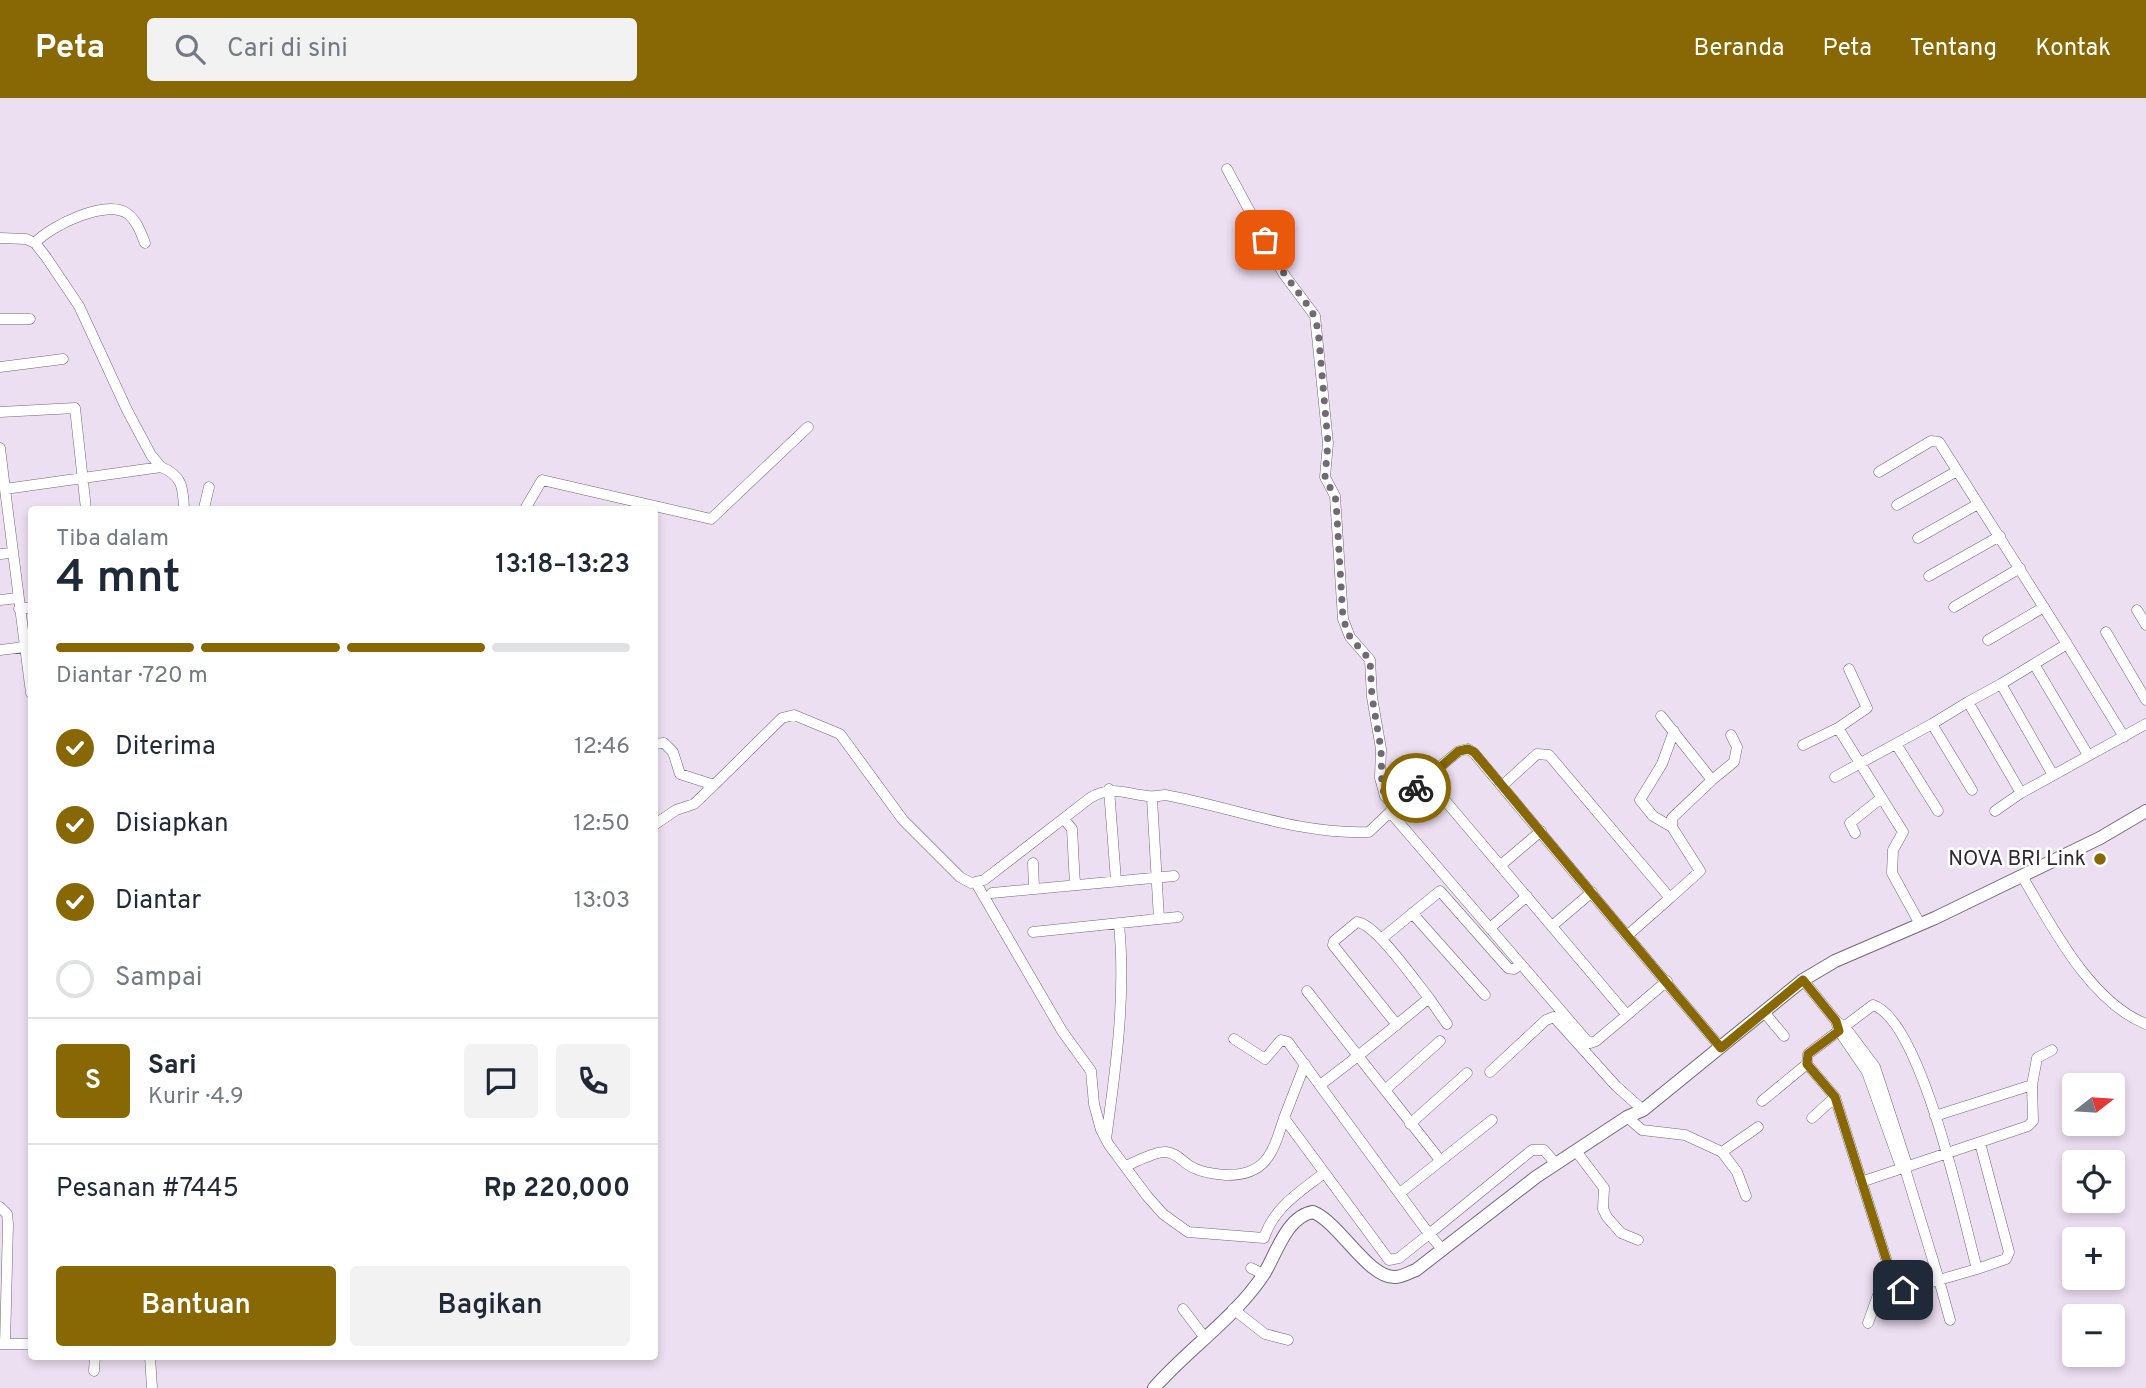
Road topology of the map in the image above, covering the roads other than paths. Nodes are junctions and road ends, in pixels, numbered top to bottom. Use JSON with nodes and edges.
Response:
{"nodes":[{"id":1,"x":1227,"y":169,"type":"dead end"},
{"id":2,"x":0,"y":238,"type":"edge"},
{"id":3,"x":35,"y":243,"type":"junction"},
{"id":4,"x":145,"y":243,"type":"dead end"},
{"id":5,"x":0,"y":319,"type":"edge"},
{"id":6,"x":30,"y":319,"type":"dead end"},
{"id":7,"x":63,"y":359,"type":"dead end"},
{"id":8,"x":0,"y":367,"type":"edge"},
{"id":9,"x":0,"y":412,"type":"edge"},
{"id":10,"x":808,"y":427,"type":"dead end"},
{"id":11,"x":0,"y":448,"type":"edge"},
{"id":12,"x":161,"y":467,"type":"junction"},
{"id":13,"x":1956,"y":471,"type":"junction"},
{"id":14,"x":1880,"y":472,"type":"dead end"},
{"id":15,"x":82,"y":478,"type":"junction"},
{"id":16,"x":209,"y":487,"type":"dead end"},
{"id":17,"x":5,"y":489,"type":"junction"},
{"id":18,"x":1978,"y":504,"type":"junction"},
{"id":19,"x":1897,"y":505,"type":"dead end"},
{"id":20,"x":2,"y":506,"type":"edge"},
{"id":21,"x":86,"y":506,"type":"edge"},
{"id":22,"x":184,"y":506,"type":"edge"},
{"id":23,"x":206,"y":506,"type":"edge"},
{"id":24,"x":527,"y":506,"type":"edge"},
{"id":25,"x":655,"y":506,"type":"edge"},
{"id":26,"x":658,"y":507,"type":"edge"},
{"id":27,"x":2000,"y":536,"type":"junction"},
{"id":28,"x":1918,"y":538,"type":"dead end"},
{"id":29,"x":6,"y":554,"type":"edge"},
{"id":30,"x":2020,"y":568,"type":"junction"},
{"id":31,"x":1929,"y":576,"type":"dead end"},
{"id":32,"x":0,"y":600,"type":"edge"},
{"id":33,"x":18,"y":603,"type":"junction"},
{"id":34,"x":28,"y":606,"type":"edge"},
{"id":35,"x":1954,"y":607,"type":"dead end"},
{"id":36,"x":2043,"y":607,"type":"junction"},
{"id":37,"x":2137,"y":610,"type":"dead end"},
{"id":38,"x":2146,"y":625,"type":"edge"},
{"id":39,"x":2106,"y":632,"type":"dead end"},
{"id":40,"x":1988,"y":640,"type":"dead end"},
{"id":41,"x":2067,"y":644,"type":"junction"},
{"id":42,"x":24,"y":647,"type":"junction"},
{"id":43,"x":0,"y":650,"type":"edge"},
{"id":44,"x":28,"y":661,"type":"edge"},
{"id":45,"x":2034,"y":664,"type":"junction"},
{"id":46,"x":1849,"y":669,"type":"dead end"},
{"id":47,"x":2001,"y":684,"type":"junction"},
{"id":48,"x":2146,"y":701,"type":"edge"},
{"id":49,"x":1968,"y":702,"type":"junction"},
{"id":50,"x":1661,"y":716,"type":"dead end"},
{"id":51,"x":1932,"y":724,"type":"junction"},
{"id":52,"x":2146,"y":724,"type":"edge"},
{"id":53,"x":1838,"y":728,"type":"junction"},
{"id":54,"x":1674,"y":731,"type":"junction"},
{"id":55,"x":1731,"y":735,"type":"dead end"},
{"id":56,"x":2124,"y":737,"type":"junction"},
{"id":57,"x":658,"y":744,"type":"edge"},
{"id":58,"x":1896,"y":744,"type":"junction"},
{"id":59,"x":1803,"y":745,"type":"dead end"},
{"id":60,"x":2088,"y":755,"type":"junction"},
{"id":61,"x":1860,"y":765,"type":"junction"},
{"id":62,"x":2053,"y":775,"type":"junction"},
{"id":63,"x":1835,"y":777,"type":"dead end"},
{"id":64,"x":1426,"y":778,"type":"junction"},
{"id":65,"x":1712,"y":780,"type":"junction"},
{"id":66,"x":714,"y":785,"type":"junction"},
{"id":67,"x":1502,"y":786,"type":"junction"},
{"id":68,"x":1109,"y":789,"type":"junction"},
{"id":69,"x":1972,"y":790,"type":"dead end"},
{"id":70,"x":2021,"y":793,"type":"junction"},
{"id":71,"x":1152,"y":797,"type":"junction"},
{"id":72,"x":1880,"y":799,"type":"junction"},
{"id":73,"x":1393,"y":809,"type":"junction"},
{"id":74,"x":1938,"y":811,"type":"dead end"},
{"id":75,"x":1995,"y":811,"type":"dead end"},
{"id":76,"x":2146,"y":811,"type":"edge"},
{"id":77,"x":1064,"y":819,"type":"junction"},
{"id":78,"x":658,"y":822,"type":"edge"},
{"id":79,"x":1672,"y":827,"type":"junction"},
{"id":80,"x":1541,"y":831,"type":"junction"},
{"id":81,"x":1855,"y":833,"type":"dead end"},
{"id":82,"x":1033,"y":863,"type":"dead end"},
{"id":83,"x":1501,"y":865,"type":"junction"},
{"id":84,"x":1174,"y":876,"type":"dead end"},
{"id":85,"x":2022,"y":876,"type":"junction"},
{"id":86,"x":1157,"y":877,"type":"junction"},
{"id":87,"x":1116,"y":881,"type":"junction"},
{"id":88,"x":976,"y":883,"type":"junction"},
{"id":89,"x":1075,"y":885,"type":"junction"},
{"id":90,"x":1034,"y":889,"type":"junction"},
{"id":91,"x":1592,"y":892,"type":"junction"},
{"id":92,"x":992,"y":893,"type":"dead end"},
{"id":93,"x":1527,"y":896,"type":"junction"},
{"id":94,"x":1670,"y":898,"type":"junction"},
{"id":95,"x":1412,"y":913,"type":"junction"},
{"id":96,"x":1178,"y":917,"type":"dead end"},
{"id":97,"x":1159,"y":919,"type":"junction"},
{"id":98,"x":1119,"y":924,"type":"junction"},
{"id":99,"x":1920,"y":924,"type":"junction"},
{"id":100,"x":1552,"y":926,"type":"junction"},
{"id":101,"x":1490,"y":928,"type":"junction"},
{"id":102,"x":1033,"y":932,"type":"dead end"},
{"id":103,"x":1628,"y":935,"type":"junction"},
{"id":104,"x":1381,"y":939,"type":"junction"},
{"id":105,"x":1521,"y":964,"type":"junction"},
{"id":106,"x":1803,"y":980,"type":"junction"},
{"id":107,"x":1667,"y":981,"type":"junction"},
{"id":108,"x":1307,"y":991,"type":"dead end"},
{"id":109,"x":1485,"y":995,"type":"dead end"},
{"id":110,"x":1429,"y":998,"type":"junction"},
{"id":111,"x":1764,"y":1012,"type":"junction"},
{"id":112,"x":1627,"y":1015,"type":"junction"},
{"id":113,"x":1447,"y":1024,"type":"dead end"},
{"id":114,"x":2146,"y":1024,"type":"edge"},
{"id":115,"x":1397,"y":1025,"type":"junction"},
{"id":116,"x":1840,"y":1026,"type":"junction"},
{"id":117,"x":1784,"y":1036,"type":"dead end"},
{"id":118,"x":1234,"y":1039,"type":"dead end"},
{"id":119,"x":1440,"y":1041,"type":"dead end"},
{"id":120,"x":1721,"y":1048,"type":"junction"},
{"id":121,"x":2052,"y":1050,"type":"dead end"},
{"id":122,"x":1358,"y":1057,"type":"junction"},
{"id":123,"x":1305,"y":1064,"type":"junction"},
{"id":124,"x":1807,"y":1064,"type":"junction"},
{"id":125,"x":1490,"y":1072,"type":"dead end"},
{"id":126,"x":1467,"y":1073,"type":"dead end"},
{"id":127,"x":1320,"y":1085,"type":"junction"},
{"id":128,"x":2032,"y":1085,"type":"junction"},
{"id":129,"x":1385,"y":1090,"type":"junction"},
{"id":130,"x":1835,"y":1097,"type":"junction"},
{"id":131,"x":1762,"y":1101,"type":"dead end"},
{"id":132,"x":1643,"y":1110,"type":"junction"},
{"id":133,"x":1936,"y":1116,"type":"junction"},
{"id":134,"x":1627,"y":1117,"type":"junction"},
{"id":135,"x":1283,"y":1118,"type":"junction"},
{"id":136,"x":1812,"y":1118,"type":"dead end"},
{"id":137,"x":1492,"y":1120,"type":"dead end"},
{"id":138,"x":1410,"y":1124,"type":"junction"},
{"id":139,"x":1758,"y":1127,"type":"dead end"},
{"id":140,"x":1106,"y":1139,"type":"junction"},
{"id":141,"x":1980,"y":1143,"type":"junction"},
{"id":142,"x":1576,"y":1151,"type":"junction"},
{"id":143,"x":1722,"y":1152,"type":"junction"},
{"id":144,"x":1946,"y":1154,"type":"junction"},
{"id":145,"x":1440,"y":1160,"type":"junction"},
{"id":146,"x":1556,"y":1164,"type":"junction"},
{"id":147,"x":1126,"y":1166,"type":"junction"},
{"id":148,"x":1905,"y":1168,"type":"junction"},
{"id":149,"x":1324,"y":1172,"type":"junction"},
{"id":150,"x":1861,"y":1182,"type":"junction"},
{"id":151,"x":1400,"y":1193,"type":"junction"},
{"id":152,"x":1745,"y":1196,"type":"dead end"},
{"id":153,"x":0,"y":1207,"type":"edge"},
{"id":154,"x":1429,"y":1234,"type":"junction"},
{"id":155,"x":1264,"y":1238,"type":"junction"},
{"id":156,"x":1638,"y":1240,"type":"dead end"},
{"id":157,"x":1280,"y":1245,"type":"junction"},
{"id":158,"x":1443,"y":1250,"type":"junction"},
{"id":159,"x":1888,"y":1266,"type":"junction"},
{"id":160,"x":1251,"y":1268,"type":"dead end"},
{"id":161,"x":1977,"y":1269,"type":"junction"},
{"id":162,"x":1263,"y":1274,"type":"junction"},
{"id":163,"x":1939,"y":1280,"type":"junction"},
{"id":164,"x":1183,"y":1309,"type":"dead end"},
{"id":165,"x":1233,"y":1309,"type":"junction"},
{"id":166,"x":1950,"y":1320,"type":"dead end"},
{"id":167,"x":1868,"y":1323,"type":"dead end"},
{"id":168,"x":1205,"y":1338,"type":"junction"},
{"id":169,"x":1288,"y":1340,"type":"dead end"},
{"id":170,"x":2,"y":1344,"type":"edge"},
{"id":171,"x":28,"y":1344,"type":"edge"},
{"id":172,"x":94,"y":1360,"type":"edge"},
{"id":173,"x":150,"y":1360,"type":"edge"},
{"id":174,"x":94,"y":1371,"type":"dead end"},
{"id":175,"x":152,"y":1388,"type":"edge"},
{"id":176,"x":1154,"y":1388,"type":"edge"}],
"edges":[{"from":1,"to":73,"type":"street"},
{"from":2,"to":3,"type":"street"},
{"from":3,"to":4,"type":"street"},
{"from":3,"to":12,"type":"street"},
{"from":5,"to":6,"type":"street"},
{"from":7,"to":8,"type":"street"},
{"from":9,"to":15,"type":"street"},
{"from":10,"to":26,"type":"street"},
{"from":11,"to":17,"type":"street"},
{"from":12,"to":15,"type":"street"},
{"from":12,"to":22,"type":"street"},
{"from":13,"to":14,"type":"street"},
{"from":13,"to":18,"type":"street"},
{"from":13,"to":19,"type":"street"},
{"from":15,"to":17,"type":"street"},
{"from":15,"to":21,"type":"street"},
{"from":16,"to":23,"type":"street"},
{"from":17,"to":20,"type":"street"},
{"from":18,"to":27,"type":"street"},
{"from":18,"to":28,"type":"street"},
{"from":20,"to":29,"type":"street"},
{"from":24,"to":25,"type":"street"},
{"from":27,"to":30,"type":"street"},
{"from":27,"to":31,"type":"street"},
{"from":29,"to":33,"type":"street"},
{"from":30,"to":35,"type":"street"},
{"from":30,"to":36,"type":"street"},
{"from":32,"to":33,"type":"street"},
{"from":33,"to":34,"type":"street"},
{"from":33,"to":42,"type":"street"},
{"from":36,"to":40,"type":"street"},
{"from":36,"to":41,"type":"street"},
{"from":37,"to":38,"type":"street"},
{"from":39,"to":48,"type":"street"},
{"from":41,"to":45,"type":"street"},
{"from":41,"to":56,"type":"street"},
{"from":42,"to":43,"type":"street"},
{"from":42,"to":44,"type":"street"},
{"from":45,"to":47,"type":"street"},
{"from":45,"to":60,"type":"street"},
{"from":46,"to":53,"type":"street"},
{"from":47,"to":49,"type":"street"},
{"from":47,"to":62,"type":"street"},
{"from":49,"to":51,"type":"street"},
{"from":49,"to":70,"type":"street"},
{"from":50,"to":54,"type":"street"},
{"from":51,"to":58,"type":"street"},
{"from":51,"to":69,"type":"street"},
{"from":52,"to":56,"type":"street"},
{"from":53,"to":59,"type":"street"},
{"from":53,"to":61,"type":"street"},
{"from":54,"to":65,"type":"street"},
{"from":54,"to":79,"type":"street"},
{"from":55,"to":65,"type":"street"},
{"from":56,"to":60,"type":"street"},
{"from":57,"to":66,"type":"street"},
{"from":58,"to":61,"type":"street"},
{"from":58,"to":74,"type":"street"},
{"from":60,"to":62,"type":"street"},
{"from":61,"to":63,"type":"street"},
{"from":61,"to":72,"type":"street"},
{"from":62,"to":70,"type":"street"},
{"from":64,"to":67,"type":"street"},
{"from":64,"to":73,"type":"street"},
{"from":64,"to":83,"type":"street"},
{"from":65,"to":79,"type":"street"},
{"from":66,"to":78,"type":"street"},
{"from":66,"to":88,"type":"street"},
{"from":67,"to":80,"type":"street"},
{"from":67,"to":94,"type":"street"},
{"from":68,"to":71,"type":"street"},
{"from":68,"to":77,"type":"street"},
{"from":68,"to":87,"type":"street"},
{"from":70,"to":75,"type":"street"},
{"from":71,"to":73,"type":"street"},
{"from":71,"to":86,"type":"street"},
{"from":72,"to":81,"type":"street"},
{"from":72,"to":99,"type":"street"},
{"from":73,"to":101,"type":"street"},
{"from":76,"to":85,"type":"street"},
{"from":77,"to":88,"type":"street"},
{"from":77,"to":89,"type":"street"},
{"from":79,"to":94,"type":"street"},
{"from":80,"to":83,"type":"street"},
{"from":80,"to":91,"type":"street"},
{"from":82,"to":90,"type":"street"},
{"from":83,"to":93,"type":"street"},
{"from":84,"to":86,"type":"street"},
{"from":85,"to":99,"type":"street"},
{"from":85,"to":114,"type":"street"},
{"from":86,"to":87,"type":"street"},
{"from":86,"to":97,"type":"street"},
{"from":87,"to":89,"type":"street"},
{"from":88,"to":140,"type":"street"},
{"from":89,"to":90,"type":"street"},
{"from":90,"to":92,"type":"street"},
{"from":91,"to":100,"type":"street"},
{"from":91,"to":103,"type":"street"},
{"from":93,"to":100,"type":"street"},
{"from":93,"to":101,"type":"street"},
{"from":94,"to":103,"type":"street"},
{"from":95,"to":104,"type":"street"},
{"from":95,"to":105,"type":"street"},
{"from":95,"to":109,"type":"street"},
{"from":96,"to":97,"type":"street"},
{"from":97,"to":98,"type":"street"},
{"from":98,"to":102,"type":"street"},
{"from":98,"to":140,"type":"street"},
{"from":99,"to":106,"type":"street"},
{"from":100,"to":112,"type":"street"},
{"from":101,"to":105,"type":"street"},
{"from":103,"to":107,"type":"street"},
{"from":104,"to":110,"type":"street"},
{"from":104,"to":115,"type":"street"},
{"from":105,"to":112,"type":"street"},
{"from":106,"to":111,"type":"street"},
{"from":106,"to":116,"type":"street"},
{"from":107,"to":112,"type":"street"},
{"from":107,"to":120,"type":"street"},
{"from":108,"to":122,"type":"street"},
{"from":110,"to":113,"type":"street"},
{"from":110,"to":115,"type":"street"},
{"from":111,"to":117,"type":"street"},
{"from":111,"to":120,"type":"street"},
{"from":115,"to":122,"type":"street"},
{"from":116,"to":124,"type":"street"},
{"from":116,"to":133,"type":"street"},
{"from":116,"to":148,"type":"street"},
{"from":118,"to":123,"type":"street"},
{"from":119,"to":129,"type":"street"},
{"from":120,"to":132,"type":"street"},
{"from":121,"to":128,"type":"street"},
{"from":122,"to":127,"type":"street"},
{"from":122,"to":129,"type":"street"},
{"from":123,"to":127,"type":"street"},
{"from":123,"to":135,"type":"street"},
{"from":124,"to":130,"type":"street"},
{"from":124,"to":131,"type":"street"},
{"from":125,"to":132,"type":"street"},
{"from":126,"to":138,"type":"street"},
{"from":127,"to":151,"type":"street"},
{"from":128,"to":133,"type":"street"},
{"from":128,"to":141,"type":"street"},
{"from":129,"to":138,"type":"street"},
{"from":130,"to":136,"type":"street"},
{"from":130,"to":150,"type":"street"},
{"from":132,"to":134,"type":"street"},
{"from":133,"to":144,"type":"street"},
{"from":134,"to":142,"type":"street"},
{"from":134,"to":143,"type":"street"},
{"from":135,"to":147,"type":"street"},
{"from":135,"to":149,"type":"street"},
{"from":137,"to":145,"type":"street"},
{"from":138,"to":145,"type":"street"},
{"from":139,"to":143,"type":"street"},
{"from":140,"to":147,"type":"street"},
{"from":141,"to":144,"type":"street"},
{"from":141,"to":161,"type":"street"},
{"from":142,"to":146,"type":"street"},
{"from":142,"to":156,"type":"street"},
{"from":143,"to":152,"type":"street"},
{"from":144,"to":148,"type":"street"},
{"from":144,"to":161,"type":"street"},
{"from":145,"to":151,"type":"street"},
{"from":146,"to":154,"type":"street"},
{"from":146,"to":158,"type":"street"},
{"from":147,"to":155,"type":"street"},
{"from":148,"to":150,"type":"street"},
{"from":148,"to":163,"type":"street"},
{"from":149,"to":154,"type":"street"},
{"from":149,"to":155,"type":"street"},
{"from":150,"to":159,"type":"street"},
{"from":151,"to":154,"type":"street"},
{"from":153,"to":170,"type":"street"},
{"from":154,"to":158,"type":"street"},
{"from":155,"to":157,"type":"street"},
{"from":157,"to":158,"type":"street"},
{"from":157,"to":162,"type":"street"},
{"from":159,"to":163,"type":"street"},
{"from":159,"to":167,"type":"street"},
{"from":160,"to":162,"type":"street"},
{"from":161,"to":163,"type":"street"},
{"from":162,"to":165,"type":"street"},
{"from":163,"to":166,"type":"street"},
{"from":164,"to":168,"type":"street"},
{"from":165,"to":168,"type":"street"},
{"from":165,"to":169,"type":"street"},
{"from":168,"to":176,"type":"street"},
{"from":170,"to":171,"type":"street"},
{"from":172,"to":174,"type":"street"},
{"from":173,"to":175,"type":"street"}]}
